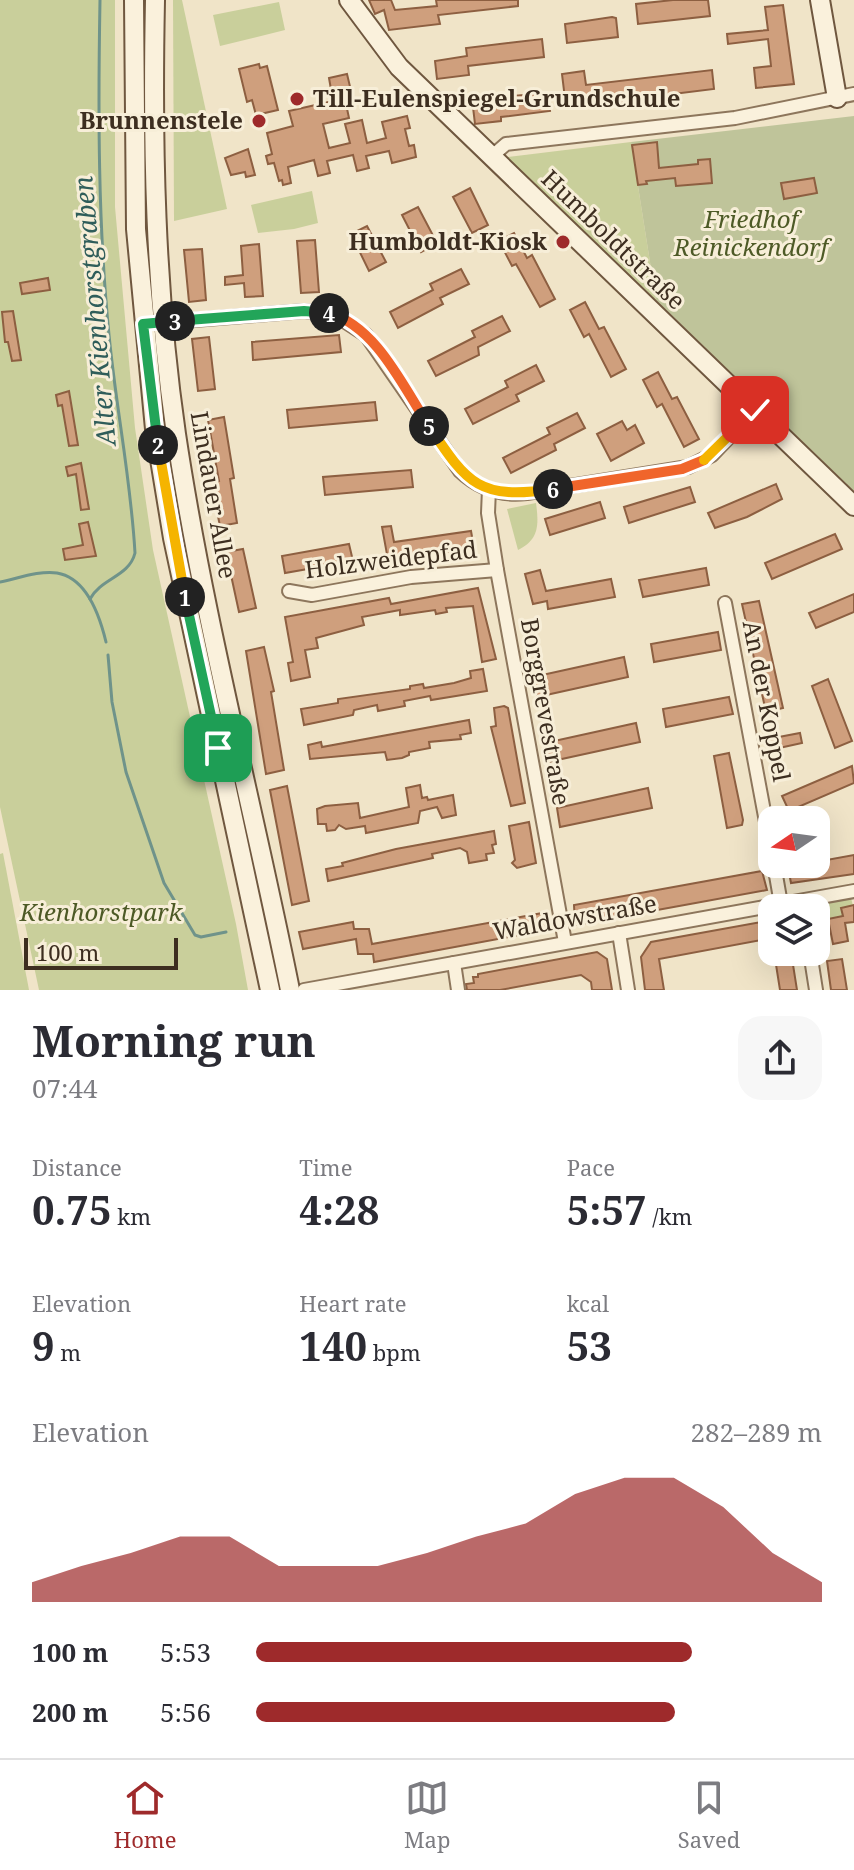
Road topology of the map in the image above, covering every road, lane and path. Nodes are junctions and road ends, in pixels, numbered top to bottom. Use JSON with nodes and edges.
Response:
{"nodes":[{"id":1,"x":134,"y":0,"type":"edge"},
{"id":2,"x":155,"y":0,"type":"edge"},
{"id":3,"x":349,"y":0,"type":"edge"},
{"id":4,"x":820,"y":0,"type":"edge"},
{"id":5,"x":845,"y":96,"type":"edge"},
{"id":6,"x":491,"y":157,"type":"junction"},
{"id":7,"x":163,"y":322,"type":"junction"},
{"id":8,"x":143,"y":324,"type":"junction"},
{"id":9,"x":755,"y":410,"type":"junction"},
{"id":10,"x":489,"y":489,"type":"junction"},
{"id":11,"x":854,"y":506,"type":"edge"},
{"id":12,"x":497,"y":570,"type":"junction"},
{"id":13,"x":289,"y":591,"type":"dead end"},
{"id":14,"x":725,"y":603,"type":"dead end"},
{"id":15,"x":763,"y":806,"type":"edge"},
{"id":16,"x":854,"y":891,"type":"edge"},
{"id":17,"x":830,"y":897,"type":"edge"},
{"id":18,"x":758,"y":908,"type":"edge"},
{"id":19,"x":619,"y":933,"type":"junction"},
{"id":20,"x":565,"y":942,"type":"junction"},
{"id":21,"x":454,"y":963,"type":"junction"},
{"id":22,"x":812,"y":966,"type":"edge"},
{"id":23,"x":270,"y":990,"type":"edge"},
{"id":24,"x":290,"y":990,"type":"edge"},
{"id":25,"x":304,"y":990,"type":"edge"},
{"id":26,"x":458,"y":990,"type":"edge"},
{"id":27,"x":628,"y":990,"type":"edge"},
{"id":28,"x":816,"y":990,"type":"edge"}],
"edges":[{"from":1,"to":8,"type":"main road","name":"Lindauer Allee"},
{"from":2,"to":7,"type":"main road","name":"Lindauer Allee"},
{"from":3,"to":6,"type":"main road","name":"Humboldtstraße"},
{"from":4,"to":5,"type":"main road"},
{"from":5,"to":6,"type":"street"},
{"from":6,"to":9,"type":"main road","name":"Humboldtstraße"},
{"from":7,"to":8,"type":"street"},
{"from":7,"to":10,"type":"street"},
{"from":7,"to":24,"type":"main road","name":"Lindauer Allee"},
{"from":8,"to":23,"type":"main road","name":"Lindauer Allee"},
{"from":9,"to":10,"type":"street"},
{"from":9,"to":11,"type":"main road","name":"Humboldtstraße"},
{"from":10,"to":12,"type":"street","name":"Borggrevestraße"},
{"from":12,"to":13,"type":"street","name":"Holzweidepfad"},
{"from":12,"to":20,"type":"street","name":"Borggrevestraße"},
{"from":14,"to":15,"type":"street","name":"An der Koppel"},
{"from":16,"to":17,"type":"street","name":"Waldowstraße"},
{"from":18,"to":19,"type":"street","name":"Waldowstraße"},
{"from":19,"to":20,"type":"street","name":"Waldowstraße"},
{"from":19,"to":27,"type":"street"},
{"from":20,"to":21,"type":"street","name":"Waldowstraße"},
{"from":21,"to":25,"type":"street","name":"Waldowstraße"},
{"from":21,"to":26,"type":"street"},
{"from":22,"to":28,"type":"street"}]}
